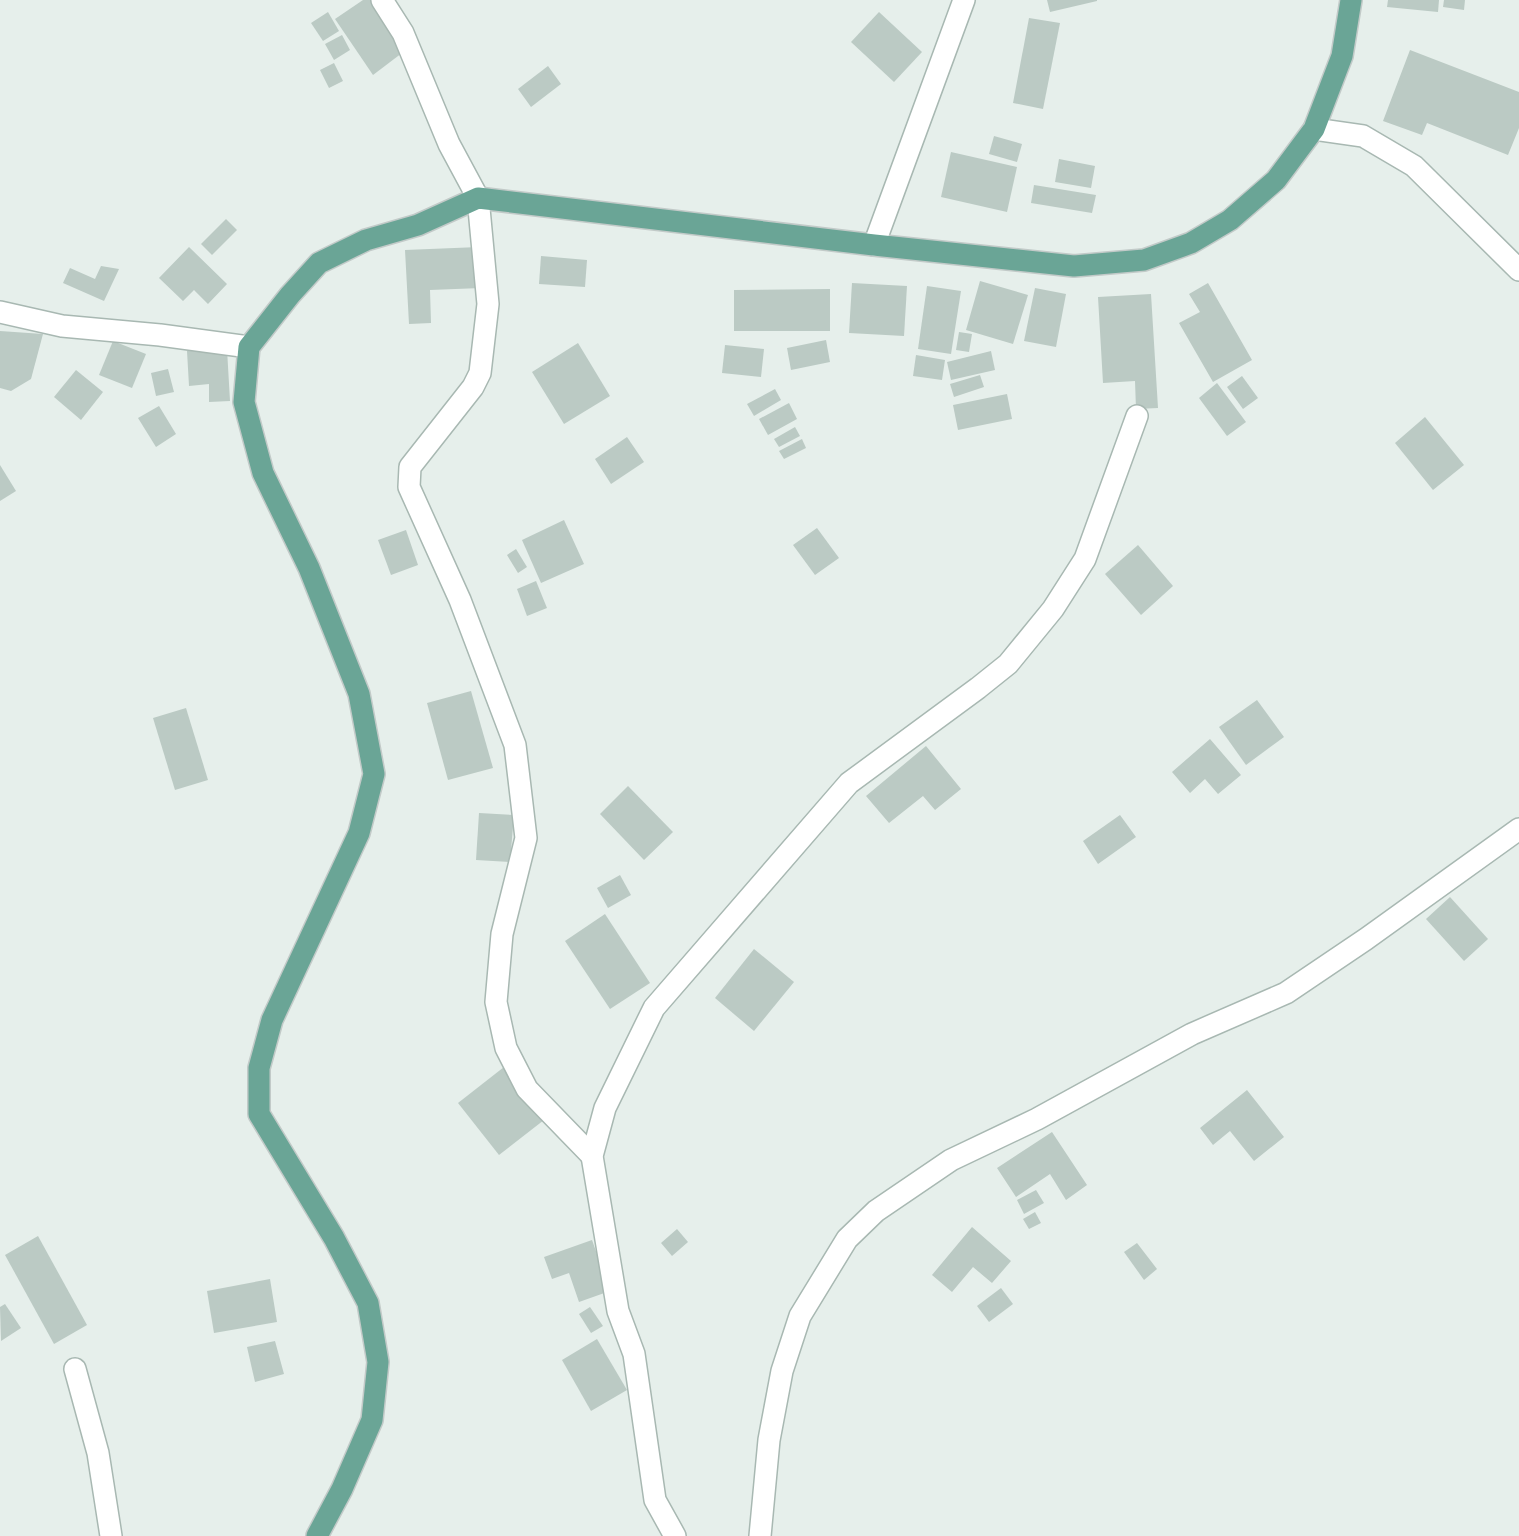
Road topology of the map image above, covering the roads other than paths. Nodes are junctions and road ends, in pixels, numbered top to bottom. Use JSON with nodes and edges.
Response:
{"nodes":[{"id":1,"x":382,"y":0,"type":"edge"},
{"id":2,"x":964,"y":0,"type":"edge"},
{"id":3,"x":1351,"y":0,"type":"edge"},
{"id":4,"x":1314,"y":129,"type":"junction"},
{"id":5,"x":478,"y":198,"type":"junction"},
{"id":6,"x":874,"y":245,"type":"junction"},
{"id":7,"x":1519,"y":270,"type":"edge"},
{"id":8,"x":0,"y":312,"type":"edge"},
{"id":9,"x":249,"y":347,"type":"junction"},
{"id":10,"x":1137,"y":416,"type":"dead end"},
{"id":11,"x":1519,"y":829,"type":"edge"},
{"id":12,"x":592,"y":1156,"type":"junction"},
{"id":13,"x":75,"y":1369,"type":"dead end"},
{"id":14,"x":111,"y":1536,"type":"edge"},
{"id":15,"x":317,"y":1536,"type":"edge"},
{"id":16,"x":675,"y":1536,"type":"edge"},
{"id":17,"x":760,"y":1536,"type":"edge"}],
"edges":[{"from":1,"to":5,"type":"street"},
{"from":2,"to":6,"type":"street"},
{"from":3,"to":4,"type":"main road"},
{"from":4,"to":6,"type":"main road"},
{"from":4,"to":7,"type":"street"},
{"from":5,"to":6,"type":"main road"},
{"from":5,"to":9,"type":"main road"},
{"from":5,"to":12,"type":"street"},
{"from":8,"to":9,"type":"street"},
{"from":9,"to":15,"type":"main road"},
{"from":10,"to":12,"type":"street"},
{"from":11,"to":17,"type":"street"},
{"from":12,"to":16,"type":"street"},
{"from":13,"to":14,"type":"street"}]}
